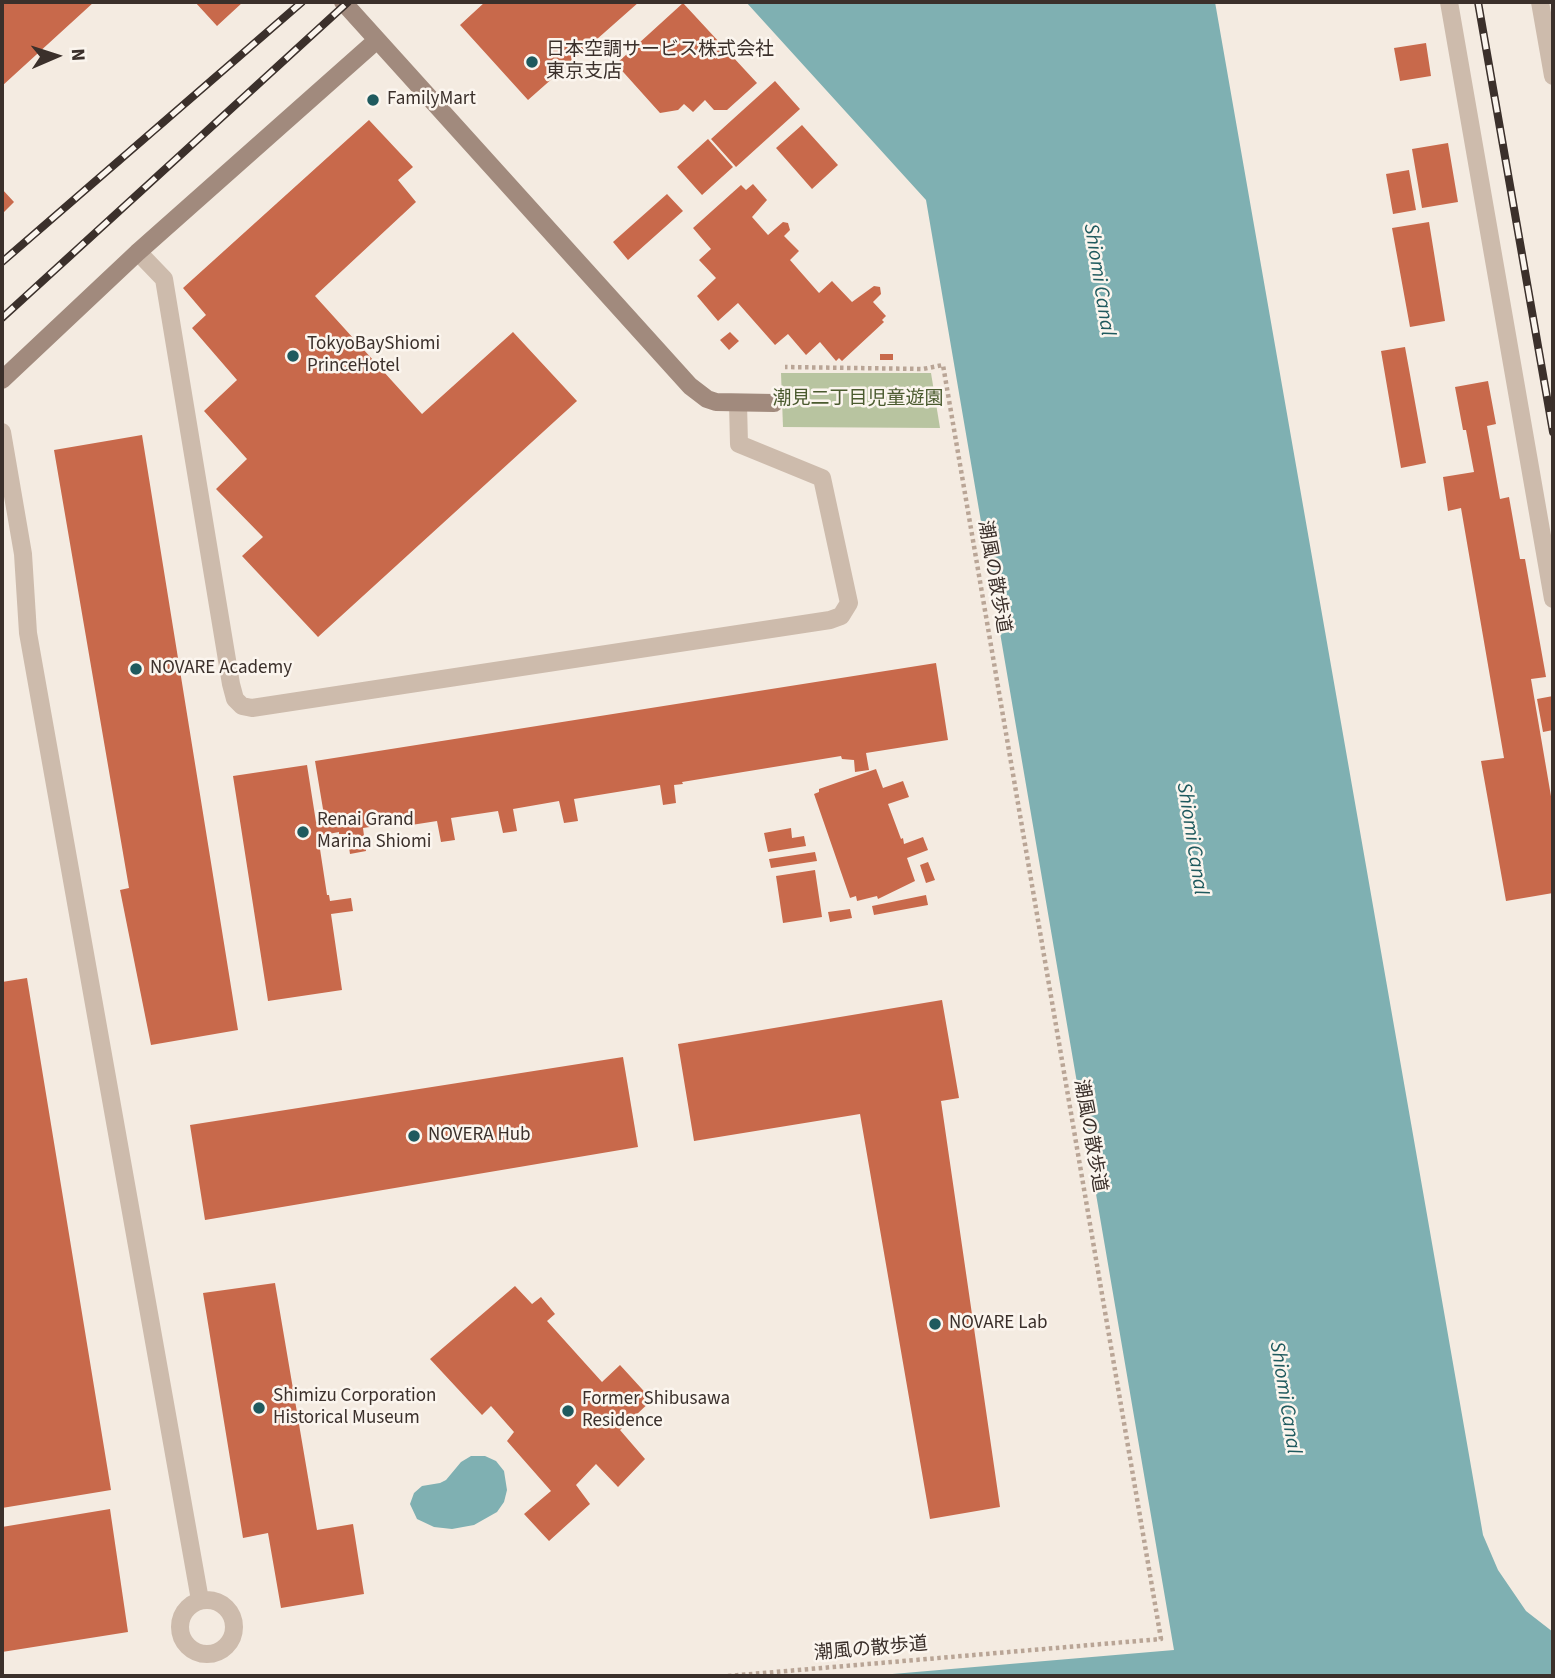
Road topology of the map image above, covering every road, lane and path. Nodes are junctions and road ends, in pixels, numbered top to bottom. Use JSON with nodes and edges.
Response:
{"nodes":[{"id":1,"x":343,"y":2,"type":"edge"},
{"id":2,"x":1449,"y":2,"type":"edge"},
{"id":3,"x":1540,"y":2,"type":"edge"},
{"id":4,"x":377,"y":40,"type":"junction"},
{"id":5,"x":1553,"y":76,"type":"edge"},
{"id":6,"x":138,"y":252,"type":"junction"},
{"id":7,"x":785,"y":367,"type":"dead end"},
{"id":8,"x":2,"y":380,"type":"edge"},
{"id":9,"x":738,"y":402,"type":"junction"},
{"id":10,"x":774,"y":403,"type":"dead end"},
{"id":11,"x":2,"y":432,"type":"edge"},
{"id":12,"x":1553,"y":599,"type":"edge"},
{"id":13,"x":200,"y":1600,"type":"dead end"},
{"id":14,"x":728,"y":1676,"type":"edge"}],
"edges":[{"from":1,"to":4,"type":"street"},
{"from":2,"to":12,"type":"lane"},
{"from":3,"to":5,"type":"lane"},
{"from":4,"to":6,"type":"street"},
{"from":4,"to":9,"type":"street"},
{"from":6,"to":8,"type":"street"},
{"from":6,"to":9,"type":"lane"},
{"from":7,"to":14,"type":"path","name":"潮風の散歩道"},
{"from":9,"to":10,"type":"street"},
{"from":11,"to":13,"type":"lane"}]}
